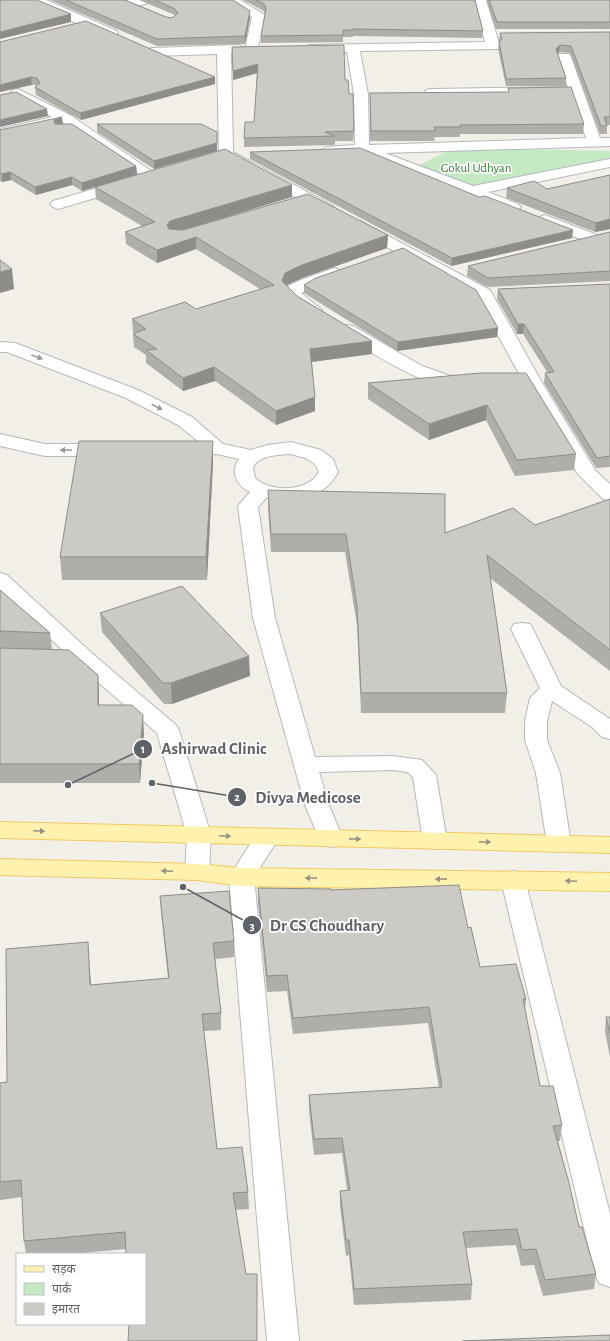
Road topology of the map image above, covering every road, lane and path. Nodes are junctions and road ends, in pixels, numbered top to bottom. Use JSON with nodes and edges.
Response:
{"nodes":[{"id":1,"x":36,"y":0,"type":"edge"},
{"id":2,"x":145,"y":0,"type":"edge"},
{"id":3,"x":231,"y":0,"type":"edge"},
{"id":4,"x":480,"y":0,"type":"edge"},
{"id":5,"x":128,"y":2,"type":"edge"},
{"id":6,"x":152,"y":12,"type":"edge"},
{"id":7,"x":88,"y":24,"type":"junction"},
{"id":8,"x":66,"y":29,"type":"edge"},
{"id":9,"x":490,"y":34,"type":"junction"},
{"id":10,"x":506,"y":34,"type":"edge"},
{"id":11,"x":124,"y":39,"type":"edge"},
{"id":12,"x":139,"y":46,"type":"edge"},
{"id":13,"x":353,"y":47,"type":"junction"},
{"id":14,"x":267,"y":48,"type":"edge"},
{"id":15,"x":299,"y":48,"type":"edge"},
{"id":16,"x":224,"y":49,"type":"junction"},
{"id":17,"x":252,"y":49,"type":"junction"},
{"id":18,"x":153,"y":52,"type":"junction"},
{"id":19,"x":564,"y":57,"type":"edge"},
{"id":20,"x":185,"y":65,"type":"edge"},
{"id":21,"x":35,"y":89,"type":"edge"},
{"id":22,"x":576,"y":91,"type":"junction"},
{"id":23,"x":417,"y":93,"type":"edge"},
{"id":24,"x":361,"y":94,"type":"junction"},
{"id":25,"x":377,"y":94,"type":"edge"},
{"id":26,"x":65,"y":118,"type":"junction"},
{"id":27,"x":0,"y":133,"type":"edge"},
{"id":28,"x":594,"y":142,"type":"junction"},
{"id":29,"x":610,"y":142,"type":"edge"},
{"id":30,"x":362,"y":149,"type":"junction"},
{"id":31,"x":314,"y":150,"type":"edge"},
{"id":32,"x":250,"y":153,"type":"edge"},
{"id":33,"x":219,"y":156,"type":"junction"},
{"id":34,"x":610,"y":164,"type":"edge"},
{"id":35,"x":168,"y":172,"type":"edge"},
{"id":36,"x":153,"y":176,"type":"junction"},
{"id":37,"x":472,"y":191,"type":"junction"},
{"id":38,"x":307,"y":199,"type":"junction"},
{"id":39,"x":292,"y":203,"type":"edge"},
{"id":40,"x":58,"y":204,"type":"dead end"},
{"id":41,"x":610,"y":235,"type":"edge"},
{"id":42,"x":594,"y":239,"type":"junction"},
{"id":43,"x":571,"y":245,"type":"edge"},
{"id":44,"x":404,"y":249,"type":"junction"},
{"id":45,"x":382,"y":256,"type":"edge"},
{"id":46,"x":353,"y":267,"type":"edge"},
{"id":47,"x":472,"y":267,"type":"edge"},
{"id":48,"x":449,"y":273,"type":"junction"},
{"id":49,"x":0,"y":347,"type":"edge"},
{"id":50,"x":478,"y":383,"type":"edge"},
{"id":51,"x":0,"y":440,"type":"edge"},
{"id":52,"x":216,"y":448,"type":"junction"},
{"id":53,"x":169,"y":449,"type":"edge"},
{"id":54,"x":129,"y":450,"type":"edge"},
{"id":55,"x":253,"y":456,"type":"junction"},
{"id":56,"x":610,"y":472,"type":"edge"},
{"id":57,"x":587,"y":473,"type":"junction"},
{"id":58,"x":262,"y":490,"type":"junction"},
{"id":59,"x":610,"y":495,"type":"edge"},
{"id":60,"x":0,"y":579,"type":"edge"},
{"id":61,"x":522,"y":628,"type":"dead end"},
{"id":62,"x":56,"y":660,"type":"edge"},
{"id":63,"x":88,"y":661,"type":"junction"},
{"id":64,"x":552,"y":690,"type":"junction"},
{"id":65,"x":610,"y":732,"type":"edge"},
{"id":66,"x":306,"y":765,"type":"junction"},
{"id":67,"x":0,"y":830,"type":"edge"},
{"id":68,"x":199,"y":835,"type":"junction"},
{"id":69,"x":267,"y":838,"type":"junction"},
{"id":70,"x":331,"y":839,"type":"junction"},
{"id":71,"x":435,"y":841,"type":"junction"},
{"id":72,"x":560,"y":844,"type":"junction"},
{"id":73,"x":610,"y":845,"type":"edge"},
{"id":74,"x":0,"y":867,"type":"edge"},
{"id":75,"x":197,"y":872,"type":"junction"},
{"id":76,"x":241,"y":878,"type":"junction"},
{"id":77,"x":513,"y":880,"type":"junction"},
{"id":78,"x":610,"y":882,"type":"edge"},
{"id":79,"x":610,"y":1274,"type":"edge"},
{"id":80,"x":283,"y":1341,"type":"edge"}],
"edges":[{"from":1,"to":7,"type":"street"},
{"from":2,"to":5,"type":"street"},
{"from":3,"to":17,"type":"street"},
{"from":4,"to":9,"type":"street"},
{"from":5,"to":6,"type":"street"},
{"from":7,"to":8,"type":"street"},
{"from":7,"to":11,"type":"street"},
{"from":9,"to":10,"type":"street"},
{"from":9,"to":13,"type":"street"},
{"from":12,"to":18,"type":"street"},
{"from":13,"to":15,"type":"street"},
{"from":13,"to":24,"type":"street"},
{"from":14,"to":17,"type":"street"},
{"from":16,"to":17,"type":"street"},
{"from":16,"to":18,"type":"street"},
{"from":16,"to":33,"type":"street"},
{"from":18,"to":20,"type":"street"},
{"from":19,"to":22,"type":"street"},
{"from":21,"to":26,"type":"street"},
{"from":22,"to":23,"type":"street"},
{"from":22,"to":28,"type":"street"},
{"from":24,"to":25,"type":"street"},
{"from":24,"to":30,"type":"street"},
{"from":26,"to":27,"type":"street"},
{"from":26,"to":36,"type":"street"},
{"from":28,"to":29,"type":"street"},
{"from":28,"to":30,"type":"street"},
{"from":30,"to":31,"type":"street"},
{"from":30,"to":37,"type":"street"},
{"from":32,"to":33,"type":"street"},
{"from":33,"to":38,"type":"street"},
{"from":34,"to":37,"type":"street"},
{"from":35,"to":36,"type":"street"},
{"from":36,"to":40,"type":"street"},
{"from":37,"to":42,"type":"street"},
{"from":38,"to":39,"type":"street"},
{"from":38,"to":44,"type":"street"},
{"from":41,"to":42,"type":"street"},
{"from":42,"to":43,"type":"street"},
{"from":44,"to":45,"type":"street"},
{"from":44,"to":48,"type":"street"},
{"from":46,"to":50,"type":"street"},
{"from":47,"to":48,"type":"street"},
{"from":48,"to":57,"type":"street"},
{"from":49,"to":52,"type":"street","one_way":true},
{"from":54,"to":51,"type":"street","one_way":true},
{"from":52,"to":53,"type":"street"},
{"from":52,"to":55,"type":"street"},
{"from":55,"to":58,"type":"street"},
{"from":55,"to":58,"type":"street"},
{"from":56,"to":57,"type":"street"},
{"from":57,"to":59,"type":"street"},
{"from":58,"to":66,"type":"street"},
{"from":60,"to":63,"type":"street"},
{"from":61,"to":64,"type":"street"},
{"from":62,"to":63,"type":"street"},
{"from":63,"to":68,"type":"street"},
{"from":64,"to":65,"type":"street"},
{"from":64,"to":72,"type":"street"},
{"from":66,"to":70,"type":"street"},
{"from":66,"to":71,"type":"street"},
{"from":67,"to":68,"type":"main road","one_way":true},
{"from":68,"to":69,"type":"main road","one_way":true},
{"from":68,"to":75,"type":"street"},
{"from":69,"to":70,"type":"main road"},
{"from":69,"to":76,"type":"street"},
{"from":70,"to":71,"type":"main road","one_way":true},
{"from":71,"to":72,"type":"main road","one_way":true},
{"from":72,"to":73,"type":"main road"},
{"from":75,"to":74,"type":"main road","one_way":true},
{"from":75,"to":76,"type":"main road"},
{"from":77,"to":76,"type":"main road","one_way":true},
{"from":76,"to":80,"type":"street"},
{"from":78,"to":77,"type":"main road","one_way":true},
{"from":77,"to":79,"type":"street"}]}
